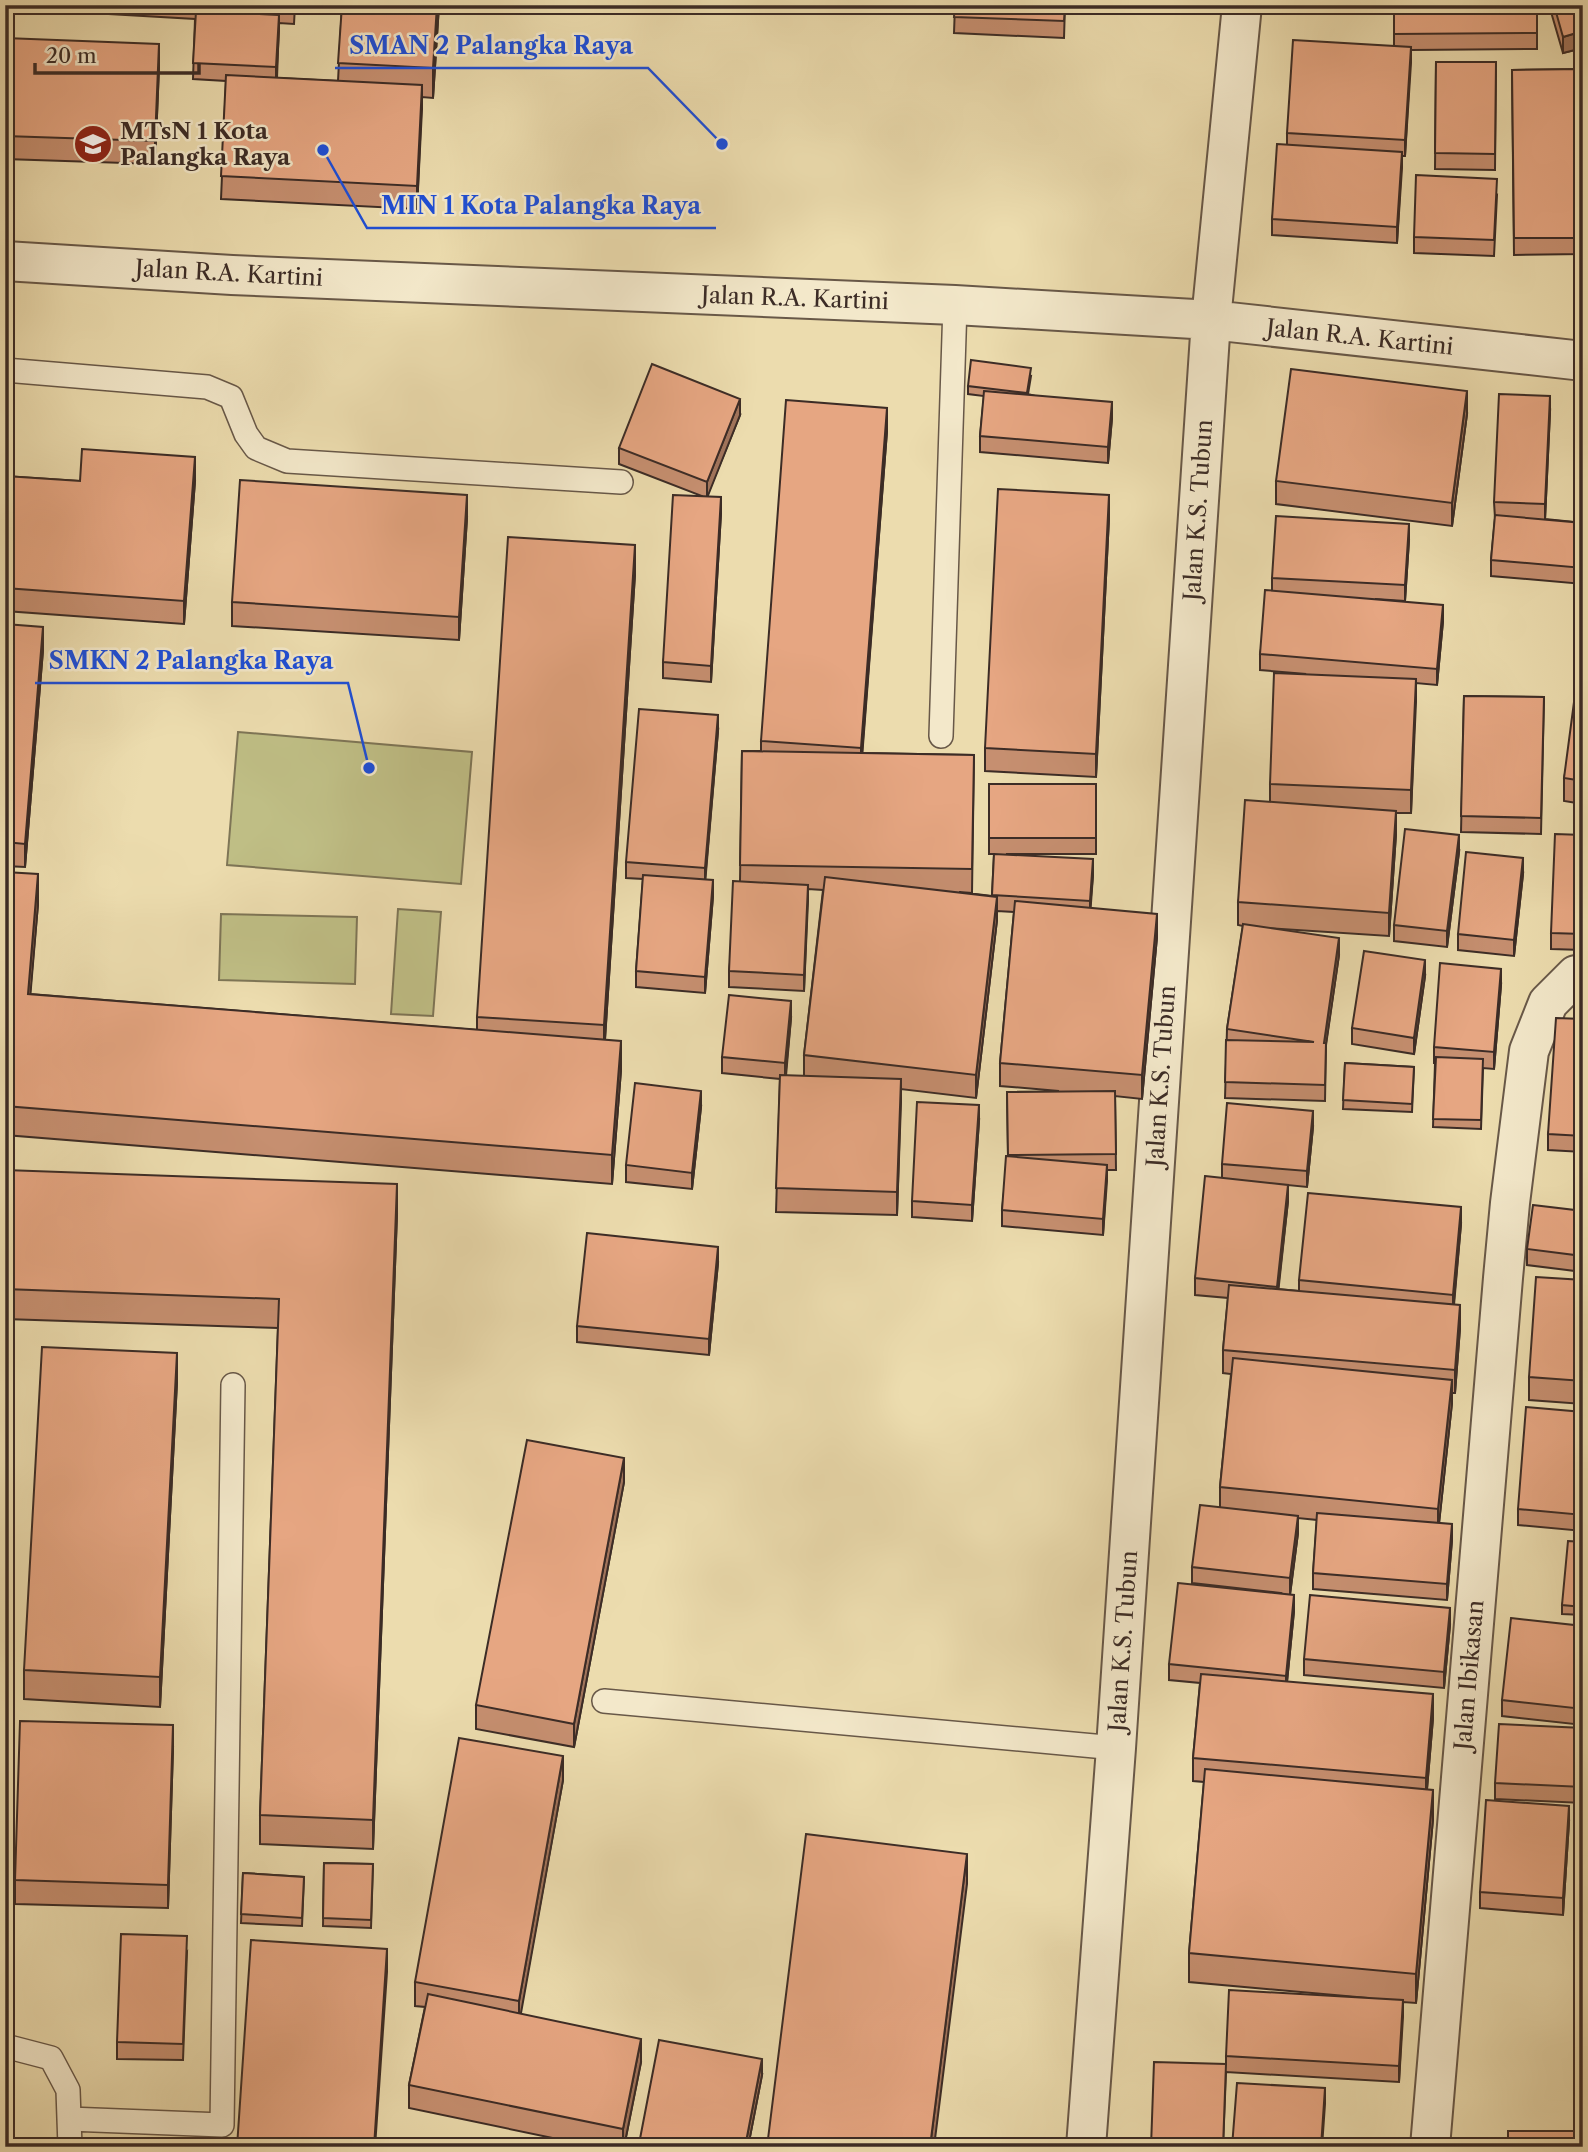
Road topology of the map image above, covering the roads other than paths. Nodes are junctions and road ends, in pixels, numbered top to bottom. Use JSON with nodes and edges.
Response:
{"nodes":[{"id":1,"x":1242,"y":5,"type":"edge"},
{"id":2,"x":5,"y":261,"type":"edge"},
{"id":3,"x":955,"y":305,"type":"junction"},
{"id":4,"x":1211,"y":320,"type":"junction"},
{"id":5,"x":1583,"y":361,"type":"edge"},
{"id":6,"x":5,"y":370,"type":"edge"},
{"id":7,"x":621,"y":482,"type":"dead end"},
{"id":8,"x":941,"y":736,"type":"dead end"},
{"id":9,"x":1583,"y":974,"type":"edge"},
{"id":10,"x":233,"y":1385,"type":"dead end"},
{"id":11,"x":604,"y":1701,"type":"dead end"},
{"id":12,"x":1116,"y":1748,"type":"junction"},
{"id":13,"x":5,"y":2046,"type":"edge"},
{"id":14,"x":69,"y":2119,"type":"junction"},
{"id":15,"x":223,"y":2136,"type":"edge"},
{"id":16,"x":70,"y":2147,"type":"edge"},
{"id":17,"x":1086,"y":2147,"type":"edge"},
{"id":18,"x":1430,"y":2147,"type":"edge"}],
"edges":[{"from":1,"to":4,"type":"street","name":"Jalan K.S. Tubun"},
{"from":2,"to":3,"type":"street","name":"Jalan R.A. Kartini"},
{"from":3,"to":4,"type":"street","name":"Jalan R.A. Kartini"},
{"from":3,"to":8,"type":"lane"},
{"from":4,"to":5,"type":"street","name":"Jalan R.A. Kartini"},
{"from":4,"to":12,"type":"street","name":"Jalan K.S. Tubun"},
{"from":6,"to":7,"type":"lane"},
{"from":9,"to":18,"type":"street","name":"Jalan Ibikasan"},
{"from":10,"to":15,"type":"lane"},
{"from":11,"to":12,"type":"lane"},
{"from":12,"to":17,"type":"street","name":"Jalan K.S. Tubun"},
{"from":13,"to":14,"type":"lane"},
{"from":14,"to":15,"type":"lane"},
{"from":14,"to":16,"type":"lane"}]}
